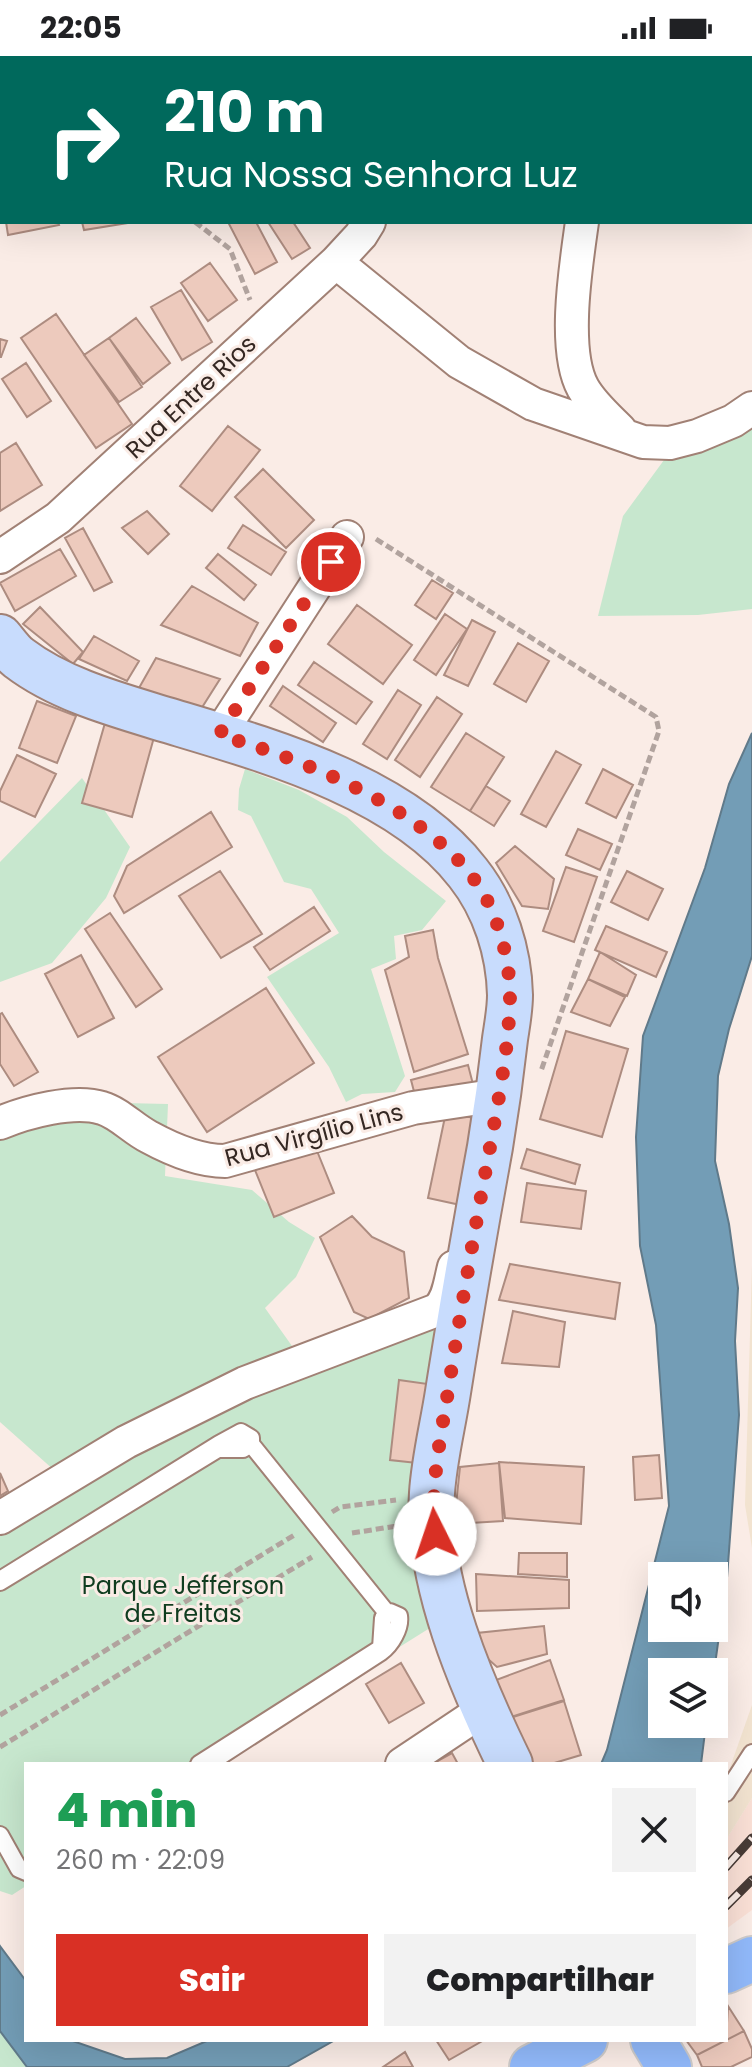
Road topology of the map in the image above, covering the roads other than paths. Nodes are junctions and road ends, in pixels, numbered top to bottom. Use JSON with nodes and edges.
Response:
{"nodes":[{"id":1,"x":368,"y":224,"type":"edge"},
{"id":2,"x":582,"y":224,"type":"edge"},
{"id":3,"x":336,"y":262,"type":"junction"},
{"id":4,"x":752,"y":408,"type":"edge"},
{"id":5,"x":625,"y":435,"type":"junction"},
{"id":6,"x":347,"y":537,"type":"road end"},
{"id":7,"x":0,"y":557,"type":"edge"},
{"id":8,"x":6,"y":658,"type":"edge"},
{"id":9,"x":219,"y":735,"type":"junction"},
{"id":10,"x":499,"y":1095,"type":"junction"},
{"id":11,"x":0,"y":1123,"type":"edge"},
{"id":12,"x":474,"y":1237,"type":"junction"},
{"id":13,"x":0,"y":1518,"type":"edge"},
{"id":14,"x":0,"y":1581,"type":"edge"},
{"id":15,"x":387,"y":1613,"type":"junction"},
{"id":16,"x":483,"y":1710,"type":"junction"},
{"id":17,"x":752,"y":1753,"type":"edge"},
{"id":18,"x":202,"y":1762,"type":"edge"},
{"id":19,"x":211,"y":1762,"type":"edge"},
{"id":20,"x":405,"y":1762,"type":"edge"},
{"id":21,"x":509,"y":1762,"type":"edge"},
{"id":22,"x":728,"y":1790,"type":"edge"},
{"id":23,"x":0,"y":1835,"type":"edge"},
{"id":24,"x":0,"y":1847,"type":"edge"},
{"id":25,"x":24,"y":1873,"type":"edge"},
{"id":26,"x":24,"y":1874,"type":"edge"},
{"id":27,"x":752,"y":1959,"type":"edge"},
{"id":28,"x":728,"y":1970,"type":"edge"},
{"id":29,"x":581,"y":2042,"type":"edge"},
{"id":30,"x":654,"y":2042,"type":"edge"},
{"id":31,"x":532,"y":2067,"type":"edge"},
{"id":32,"x":669,"y":2067,"type":"edge"}],
"edges":[{"from":1,"to":3,"type":"street","name":"Rua Entre Rios"},
{"from":2,"to":5,"type":"street"},
{"from":3,"to":5,"type":"street"},
{"from":3,"to":7,"type":"street","name":"Rua Entre Rios"},
{"from":4,"to":5,"type":"street"},
{"from":6,"to":9,"type":"street"},
{"from":8,"to":9,"type":"main road"},
{"from":9,"to":10,"type":"main road"},
{"from":10,"to":11,"type":"street","name":"Rua Virgílio Lins"},
{"from":10,"to":12,"type":"main road"},
{"from":12,"to":13,"type":"street"},
{"from":12,"to":16,"type":"main road"},
{"from":14,"to":15,"type":"lane"},
{"from":15,"to":18,"type":"lane"},
{"from":15,"to":19,"type":"lane"},
{"from":16,"to":20,"type":"street"},
{"from":16,"to":21,"type":"main road"},
{"from":17,"to":22,"type":"lane"},
{"from":23,"to":25,"type":"lane"},
{"from":24,"to":26,"type":"lane"},
{"from":27,"to":28,"type":"main road"},
{"from":29,"to":31,"type":"main road"},
{"from":30,"to":32,"type":"main road"}]}
